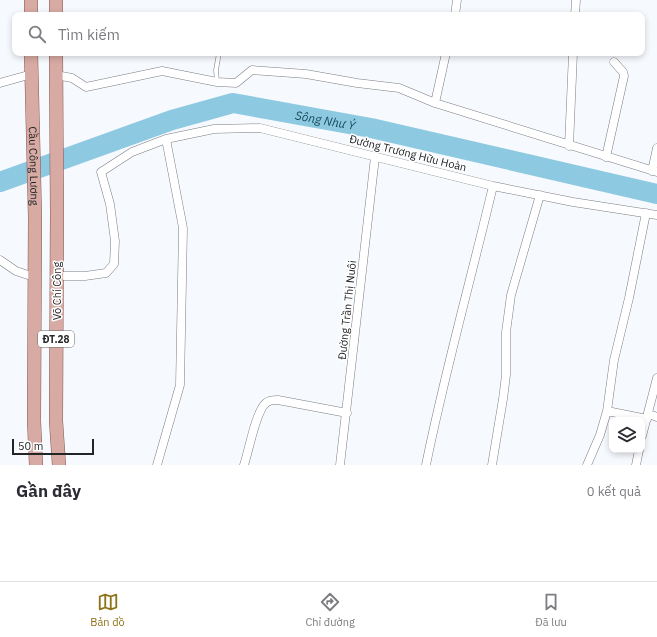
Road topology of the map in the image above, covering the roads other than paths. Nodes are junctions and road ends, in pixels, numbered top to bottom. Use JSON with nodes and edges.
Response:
{"nodes":[{"id":1,"x":31,"y":0,"type":"edge"},
{"id":2,"x":56,"y":0,"type":"edge"},
{"id":3,"x":457,"y":0,"type":"edge"},
{"id":4,"x":576,"y":0,"type":"edge"},
{"id":5,"x":31,"y":12,"type":"edge"},
{"id":6,"x":56,"y":12,"type":"edge"},
{"id":7,"x":455,"y":12,"type":"edge"},
{"id":8,"x":575,"y":12,"type":"edge"},
{"id":9,"x":31,"y":56,"type":"edge"},
{"id":10,"x":56,"y":56,"type":"edge"},
{"id":11,"x":218,"y":56,"type":"edge"},
{"id":12,"x":445,"y":56,"type":"edge"},
{"id":13,"x":573,"y":56,"type":"edge"},
{"id":14,"x":614,"y":62,"type":"dead end"},
{"id":15,"x":32,"y":74,"type":"junction"},
{"id":16,"x":56,"y":75,"type":"junction"},
{"id":17,"x":217,"y":82,"type":"junction"},
{"id":18,"x":0,"y":83,"type":"edge"},
{"id":19,"x":435,"y":103,"type":"junction"},
{"id":20,"x":166,"y":139,"type":"junction"},
{"id":21,"x":569,"y":146,"type":"junction"},
{"id":22,"x":657,"y":148,"type":"edge"},
{"id":23,"x":375,"y":157,"type":"junction"},
{"id":24,"x":606,"y":157,"type":"junction"},
{"id":25,"x":655,"y":172,"type":"edge"},
{"id":26,"x":493,"y":186,"type":"junction"},
{"id":27,"x":540,"y":195,"type":"junction"},
{"id":28,"x":646,"y":213,"type":"junction"},
{"id":29,"x":57,"y":214,"type":"joint"},
{"id":30,"x":657,"y":215,"type":"edge"},
{"id":31,"x":34,"y":217,"type":"joint"},
{"id":32,"x":0,"y":260,"type":"edge"},
{"id":33,"x":57,"y":276,"type":"junction"},
{"id":34,"x":34,"y":277,"type":"junction"},
{"id":35,"x":657,"y":378,"type":"edge"},
{"id":36,"x":607,"y":411,"type":"junction"},
{"id":37,"x":347,"y":413,"type":"junction"},
{"id":38,"x":648,"y":417,"type":"junction"},
{"id":39,"x":657,"y":417,"type":"edge"},
{"id":40,"x":56,"y":420,"type":"junction"},
{"id":41,"x":34,"y":421,"type":"junction"},
{"id":42,"x":645,"y":426,"type":"edge"},
{"id":43,"x":638,"y":453,"type":"edge"},
{"id":44,"x":36,"y":465,"type":"edge"},
{"id":45,"x":59,"y":465,"type":"edge"},
{"id":46,"x":157,"y":465,"type":"edge"},
{"id":47,"x":244,"y":465,"type":"edge"},
{"id":48,"x":340,"y":465,"type":"edge"},
{"id":49,"x":426,"y":465,"type":"edge"},
{"id":50,"x":492,"y":465,"type":"edge"},
{"id":51,"x":587,"y":465,"type":"edge"},
{"id":52,"x":636,"y":465,"type":"edge"}],
"edges":[{"from":1,"to":5,"type":"main road"},
{"from":2,"to":6,"type":"main road"},
{"from":3,"to":7,"type":"street"},
{"from":4,"to":8,"type":"street"},
{"from":9,"to":15,"type":"main road","number":"ĐT.28"},
{"from":10,"to":16,"type":"main road","number":"ĐT.28"},
{"from":11,"to":17,"type":"lane"},
{"from":12,"to":19,"type":"street"},
{"from":13,"to":21,"type":"street"},
{"from":14,"to":24,"type":"street"},
{"from":15,"to":18,"type":"street"},
{"from":15,"to":31,"type":"main road","name":"Cầu Công Lương","number":"ĐT.28"},
{"from":16,"to":17,"type":"street"},
{"from":16,"to":29,"type":"main road","name":"Cầu Công Lương","number":"ĐT.28"},
{"from":17,"to":19,"type":"street"},
{"from":19,"to":21,"type":"street"},
{"from":20,"to":23,"type":"street","name":"Đường Trương Hữu Hoàn"},
{"from":20,"to":33,"type":"street","name":"Đường Trương Hữu Hoàn"},
{"from":20,"to":46,"type":"street"},
{"from":21,"to":24,"type":"street"},
{"from":22,"to":25,"type":"street"},
{"from":23,"to":26,"type":"street","name":"Đường Trương Hữu Hoàn"},
{"from":23,"to":37,"type":"street","name":"Đường Trần Thị Nuôi"},
{"from":24,"to":25,"type":"street"},
{"from":26,"to":27,"type":"street","name":"Đường Trương Hữu Hoàn"},
{"from":26,"to":49,"type":"street"},
{"from":27,"to":28,"type":"street","name":"Đường Trương Hữu Hoàn"},
{"from":27,"to":50,"type":"street"},
{"from":28,"to":30,"type":"street","name":"Đường Trương Hữu Hoàn"},
{"from":28,"to":36,"type":"street"},
{"from":29,"to":33,"type":"main road","name":"Võ Chí Công","number":"ĐT.28"},
{"from":31,"to":34,"type":"main road","name":"Võ Chí Công","number":"ĐT.28"},
{"from":32,"to":34,"type":"street"},
{"from":33,"to":40,"type":"main road","name":"Võ Chí Công","number":"ĐT.28"},
{"from":34,"to":41,"type":"main road","name":"Võ Chí Công","number":"ĐT.28"},
{"from":35,"to":38,"type":"street"},
{"from":36,"to":38,"type":"street"},
{"from":36,"to":51,"type":"street"},
{"from":37,"to":47,"type":"street"},
{"from":37,"to":48,"type":"street","name":"Đường Trần Thị Nuôi"},
{"from":38,"to":39,"type":"street"},
{"from":38,"to":42,"type":"street"},
{"from":40,"to":41,"type":"main road"},
{"from":40,"to":45,"type":"main road","name":"Võ Chí Công","number":"ĐT.28"},
{"from":41,"to":44,"type":"main road","name":"Võ Chí Công","number":"ĐT.28"},
{"from":43,"to":52,"type":"street"}]}
